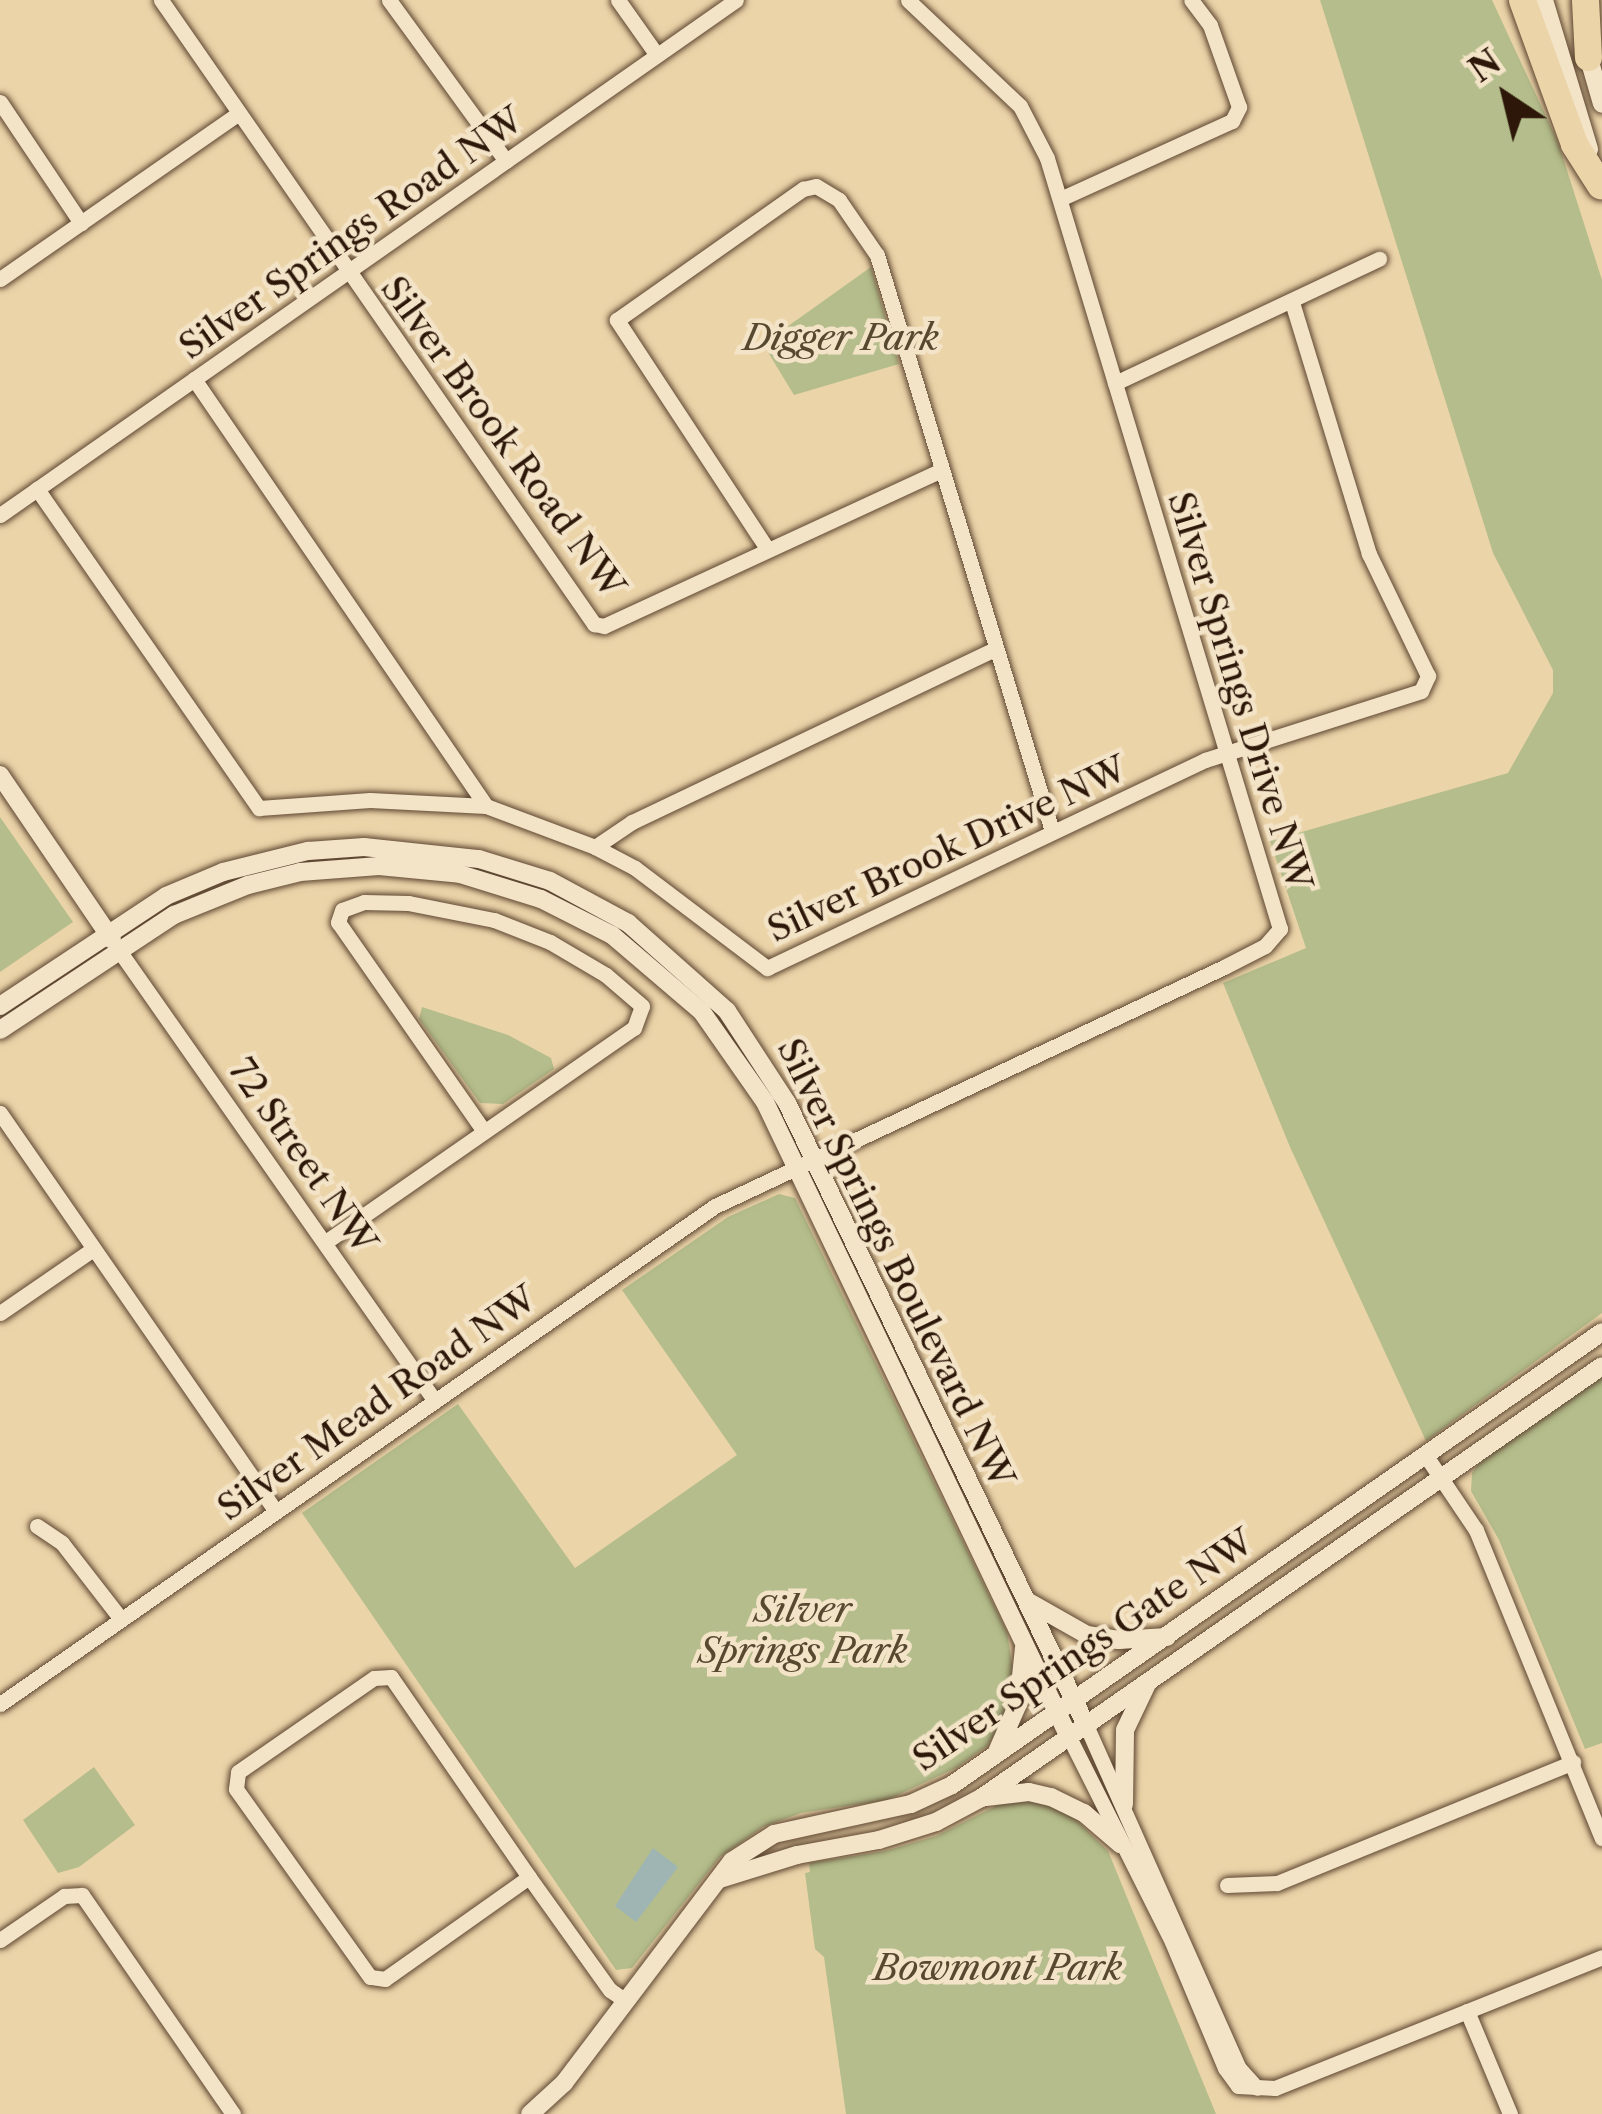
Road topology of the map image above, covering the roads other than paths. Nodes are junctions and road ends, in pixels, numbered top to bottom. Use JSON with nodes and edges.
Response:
{"nodes":[{"id":1,"x":160,"y":0,"type":"edge"},
{"id":2,"x":389,"y":0,"type":"edge"},
{"id":3,"x":618,"y":0,"type":"edge"},
{"id":4,"x":736,"y":0,"type":"edge"},
{"id":5,"x":908,"y":0,"type":"edge"},
{"id":6,"x":1191,"y":0,"type":"edge"},
{"id":7,"x":1522,"y":0,"type":"edge"},
{"id":8,"x":1544,"y":0,"type":"edge"},
{"id":9,"x":1572,"y":0,"type":"edge"},
{"id":10,"x":1585,"y":0,"type":"edge"},
{"id":11,"x":657,"y":55,"type":"junction"},
{"id":12,"x":1588,"y":58,"type":"junction"},
{"id":13,"x":0,"y":102,"type":"edge"},
{"id":14,"x":1602,"y":104,"type":"edge"},
{"id":15,"x":237,"y":114,"type":"junction"},
{"id":16,"x":506,"y":161,"type":"junction"},
{"id":17,"x":1601,"y":190,"type":"edge"},
{"id":18,"x":1060,"y":199,"type":"junction"},
{"id":19,"x":81,"y":223,"type":"junction"},
{"id":20,"x":1379,"y":259,"type":"dead end"},
{"id":21,"x":349,"y":271,"type":"junction"},
{"id":22,"x":0,"y":279,"type":"edge"},
{"id":23,"x":1292,"y":302,"type":"junction"},
{"id":24,"x":194,"y":379,"type":"junction"},
{"id":25,"x":1115,"y":382,"type":"junction"},
{"id":26,"x":940,"y":470,"type":"junction"},
{"id":27,"x":37,"y":489,"type":"junction"},
{"id":28,"x":0,"y":515,"type":"edge"},
{"id":29,"x":766,"y":547,"type":"junction"},
{"id":30,"x":995,"y":649,"type":"junction"},
{"id":31,"x":1226,"y":752,"type":"junction"},
{"id":32,"x":0,"y":775,"type":"edge"},
{"id":33,"x":486,"y":806,"type":"junction"},
{"id":34,"x":1052,"y":831,"type":"junction"},
{"id":35,"x":595,"y":847,"type":"junction"},
{"id":36,"x":106,"y":931,"type":"junction"},
{"id":37,"x":118,"y":949,"type":"junction"},
{"id":38,"x":0,"y":1006,"type":"edge"},
{"id":39,"x":0,"y":1030,"type":"edge"},
{"id":40,"x":0,"y":1113,"type":"edge"},
{"id":41,"x":484,"y":1131,"type":"junction"},
{"id":42,"x":805,"y":1162,"type":"junction"},
{"id":43,"x":327,"y":1241,"type":"junction"},
{"id":44,"x":93,"y":1249,"type":"junction"},
{"id":45,"x":0,"y":1313,"type":"edge"},
{"id":46,"x":1602,"y":1332,"type":"edge"},
{"id":47,"x":1602,"y":1366,"type":"edge"},
{"id":48,"x":435,"y":1401,"type":"junction"},
{"id":49,"x":1426,"y":1456,"type":"junction"},
{"id":50,"x":1442,"y":1478,"type":"junction"},
{"id":51,"x":276,"y":1510,"type":"junction"},
{"id":52,"x":38,"y":1526,"type":"dead end"},
{"id":53,"x":1027,"y":1601,"type":"junction"},
{"id":54,"x":121,"y":1619,"type":"junction"},
{"id":55,"x":1167,"y":1637,"type":"junction"},
{"id":56,"x":1024,"y":1644,"type":"junction"},
{"id":57,"x":1149,"y":1681,"type":"junction"},
{"id":58,"x":1075,"y":1702,"type":"junction"},
{"id":59,"x":0,"y":1704,"type":"edge"},
{"id":60,"x":1058,"y":1714,"type":"junction"},
{"id":61,"x":1086,"y":1725,"type":"junction"},
{"id":62,"x":1069,"y":1737,"type":"junction"},
{"id":63,"x":994,"y":1756,"type":"junction"},
{"id":64,"x":1574,"y":1762,"type":"junction"},
{"id":65,"x":981,"y":1798,"type":"junction"},
{"id":66,"x":1124,"y":1804,"type":"junction"},
{"id":67,"x":1602,"y":1838,"type":"edge"},
{"id":68,"x":1120,"y":1844,"type":"junction"},
{"id":69,"x":530,"y":1877,"type":"junction"},
{"id":70,"x":720,"y":1879,"type":"junction"},
{"id":71,"x":1227,"y":1885,"type":"dead end"},
{"id":72,"x":0,"y":1940,"type":"edge"},
{"id":73,"x":1602,"y":1957,"type":"edge"},
{"id":74,"x":623,"y":1999,"type":"junction"},
{"id":75,"x":1467,"y":2011,"type":"junction"},
{"id":76,"x":1255,"y":2088,"type":"junction"},
{"id":77,"x":232,"y":2114,"type":"edge"},
{"id":78,"x":530,"y":2114,"type":"edge"},
{"id":79,"x":1510,"y":2114,"type":"edge"}],
"edges":[{"from":1,"to":15,"type":"street"},
{"from":2,"to":16,"type":"street"},
{"from":3,"to":11,"type":"street"},
{"from":4,"to":11,"type":"street","name":"Silver Springs Road NW"},
{"from":5,"to":18,"type":"street","name":"Silver Springs Drive NW"},
{"from":6,"to":18,"type":"street"},
{"from":7,"to":17,"type":"highway"},
{"from":8,"to":17,"type":"street"},
{"from":9,"to":12,"type":"street"},
{"from":10,"to":12,"type":"highway"},
{"from":11,"to":16,"type":"street","name":"Silver Springs Road NW"},
{"from":12,"to":14,"type":"street"},
{"from":13,"to":19,"type":"street"},
{"from":15,"to":19,"type":"street"},
{"from":15,"to":21,"type":"street"},
{"from":16,"to":21,"type":"street","name":"Silver Springs Road NW"},
{"from":18,"to":25,"type":"street","name":"Silver Springs Drive NW"},
{"from":19,"to":22,"type":"street"},
{"from":20,"to":23,"type":"street"},
{"from":21,"to":24,"type":"street","name":"Silver Springs Road NW"},
{"from":21,"to":29,"type":"street","name":"Silver Brook Road NW"},
{"from":23,"to":25,"type":"street"},
{"from":23,"to":31,"type":"street","name":"Silver Brook Drive NW"},
{"from":24,"to":27,"type":"street","name":"Silver Springs Road NW"},
{"from":24,"to":33,"type":"street"},
{"from":25,"to":31,"type":"street","name":"Silver Springs Drive NW"},
{"from":26,"to":29,"type":"street","name":"Silver Brook Road NW"},
{"from":26,"to":29,"type":"street"},
{"from":26,"to":30,"type":"street"},
{"from":27,"to":28,"type":"street","name":"Silver Springs Road NW"},
{"from":27,"to":33,"type":"street","name":"Silver Brook Drive NW"},
{"from":30,"to":34,"type":"street"},
{"from":30,"to":35,"type":"street"},
{"from":31,"to":34,"type":"street","name":"Silver Brook Drive NW"},
{"from":31,"to":42,"type":"street","name":"Silver Springs Drive NW"},
{"from":32,"to":36,"type":"street"},
{"from":33,"to":35,"type":"street","name":"Silver Brook Drive NW"},
{"from":34,"to":35,"type":"street","name":"Silver Brook Drive NW"},
{"from":36,"to":37,"type":"street"},
{"from":36,"to":38,"type":"street","name":"Silver Springs Boulevard NW"},
{"from":36,"to":42,"type":"street","name":"Silver Springs Boulevard NW"},
{"from":37,"to":39,"type":"street","name":"Silver Springs Boulevard NW"},
{"from":37,"to":42,"type":"street","name":"Silver Springs Boulevard NW"},
{"from":37,"to":43,"type":"street","name":"72 Street NW"},
{"from":40,"to":44,"type":"street"},
{"from":41,"to":41,"type":"street"},
{"from":41,"to":43,"type":"street"},
{"from":42,"to":48,"type":"street","name":"Silver Mead Road NW"},
{"from":42,"to":53,"type":"street","name":"Silver Springs Boulevard NW"},
{"from":42,"to":56,"type":"street","name":"Silver Springs Boulevard NW"},
{"from":43,"to":48,"type":"street","name":"72 Street NW"},
{"from":44,"to":45,"type":"street"},
{"from":44,"to":51,"type":"street"},
{"from":46,"to":49,"type":"street","name":"Silver Springs Gate NW"},
{"from":47,"to":50,"type":"street","name":"Silver Springs Gate NW"},
{"from":48,"to":51,"type":"street","name":"Silver Mead Road NW"},
{"from":49,"to":50,"type":"street"},
{"from":49,"to":55,"type":"street","name":"Silver Springs Gate NW"},
{"from":50,"to":57,"type":"street","name":"Silver Springs Gate NW"},
{"from":50,"to":64,"type":"street"},
{"from":51,"to":54,"type":"street","name":"Silver Mead Road NW"},
{"from":52,"to":54,"type":"street"},
{"from":53,"to":55,"type":"street"},
{"from":53,"to":58,"type":"street","name":"Silver Springs Boulevard NW"},
{"from":54,"to":59,"type":"street","name":"Silver Mead Road NW"},
{"from":55,"to":58,"type":"street","name":"Silver Springs Gate NW"},
{"from":56,"to":60,"type":"street","name":"Silver Springs Boulevard NW"},
{"from":56,"to":63,"type":"street"},
{"from":57,"to":61,"type":"street","name":"Silver Springs Gate NW"},
{"from":57,"to":66,"type":"street"},
{"from":58,"to":60,"type":"street","name":"Silver Springs Gate NW"},
{"from":58,"to":61,"type":"street","name":"Silver Springs Boulevard NW"},
{"from":60,"to":62,"type":"street","name":"Silver Springs Boulevard NW"},
{"from":60,"to":63,"type":"street","name":"Silver Springs Gate NW"},
{"from":61,"to":62,"type":"street","name":"Silver Springs Gate NW"},
{"from":61,"to":66,"type":"street","name":"Silver Springs Boulevard NW"},
{"from":62,"to":65,"type":"street","name":"Silver Springs Gate NW"},
{"from":62,"to":68,"type":"street","name":"Silver Springs Boulevard NW"},
{"from":63,"to":70,"type":"street","name":"Silver Springs Gate NW"},
{"from":64,"to":67,"type":"street"},
{"from":64,"to":71,"type":"street"},
{"from":65,"to":68,"type":"street"},
{"from":65,"to":70,"type":"street","name":"Silver Springs Gate NW"},
{"from":66,"to":76,"type":"street","name":"Silver Springs Boulevard NW"},
{"from":68,"to":76,"type":"street","name":"Silver Springs Boulevard NW"},
{"from":69,"to":69,"type":"street"},
{"from":69,"to":74,"type":"street"},
{"from":70,"to":74,"type":"street"},
{"from":72,"to":77,"type":"street"},
{"from":73,"to":75,"type":"street"},
{"from":74,"to":78,"type":"street"},
{"from":75,"to":76,"type":"street"},
{"from":75,"to":79,"type":"street"}]}
